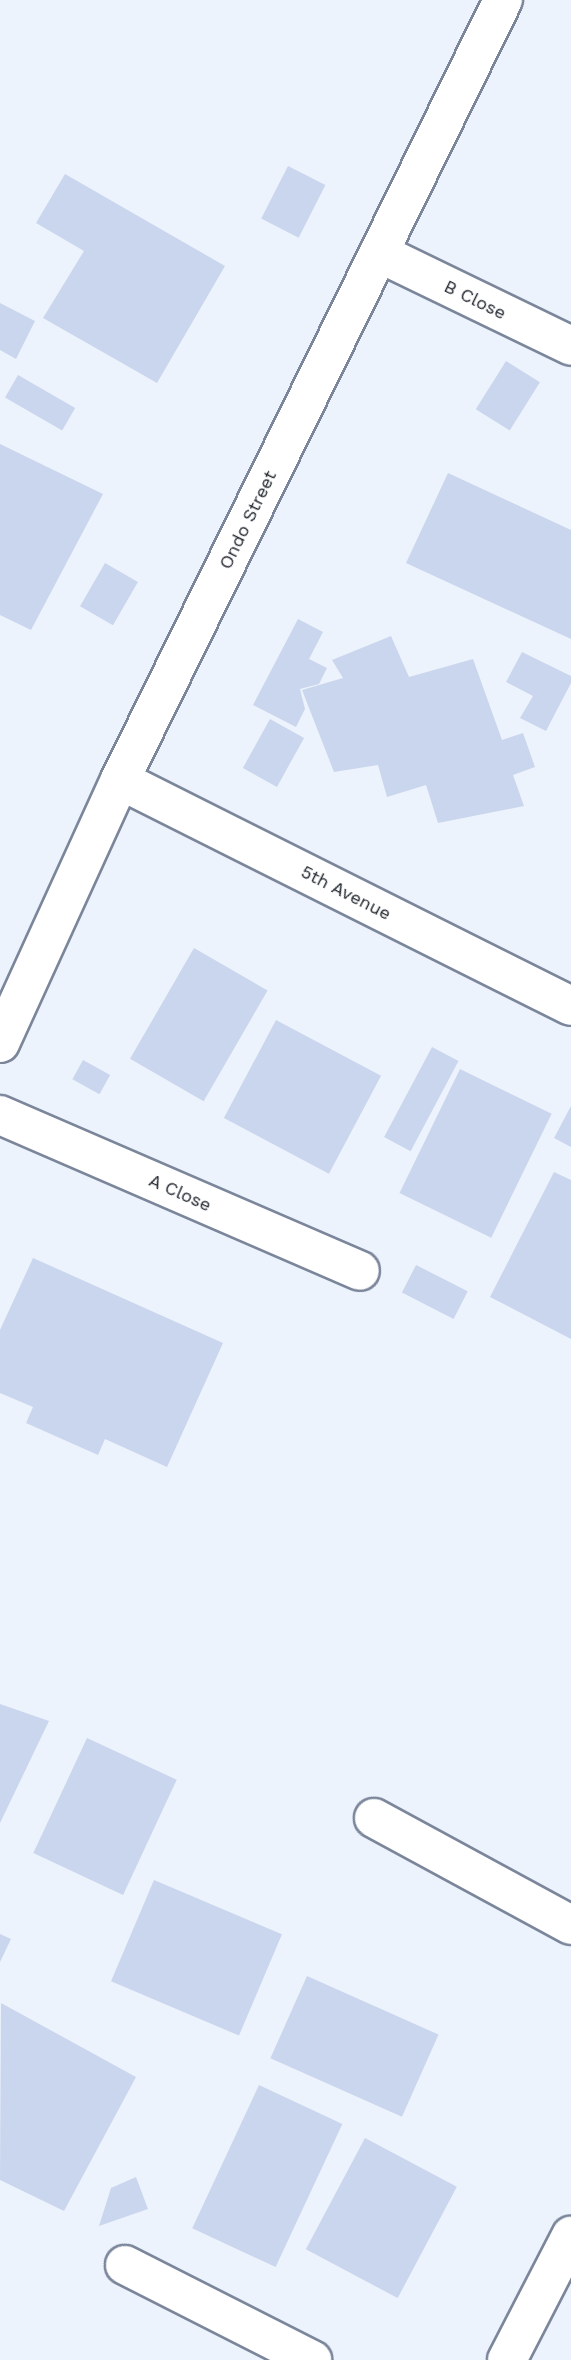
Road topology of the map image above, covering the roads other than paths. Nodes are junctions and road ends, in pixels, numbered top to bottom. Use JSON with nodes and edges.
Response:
{"nodes":[{"id":1,"x":503,"y":0,"type":"edge"},
{"id":2,"x":379,"y":253,"type":"junction"},
{"id":3,"x":571,"y":346,"type":"edge"},
{"id":4,"x":120,"y":780,"type":"junction"},
{"id":5,"x":571,"y":1006,"type":"edge"},
{"id":6,"x":0,"y":1043,"type":"edge"},
{"id":7,"x":0,"y":1115,"type":"edge"},
{"id":8,"x":360,"y":1271,"type":"dead end"},
{"id":9,"x":374,"y":1818,"type":"dead end"},
{"id":10,"x":571,"y":1925,"type":"edge"},
{"id":11,"x":571,"y":2236,"type":"edge"},
{"id":12,"x":125,"y":2264,"type":"dead end"},
{"id":13,"x":312,"y":2360,"type":"edge"},
{"id":14,"x":506,"y":2360,"type":"edge"}],
"edges":[{"from":1,"to":2,"type":"street","name":"Ondo Street"},
{"from":2,"to":3,"type":"street","name":"B Close"},
{"from":2,"to":4,"type":"street","name":"Ondo Street"},
{"from":4,"to":5,"type":"street","name":"5th Avenue"},
{"from":4,"to":6,"type":"street","name":"Ondo Street"},
{"from":7,"to":8,"type":"street","name":"A Close"},
{"from":9,"to":10,"type":"street"},
{"from":11,"to":14,"type":"street"},
{"from":12,"to":13,"type":"street"}]}
